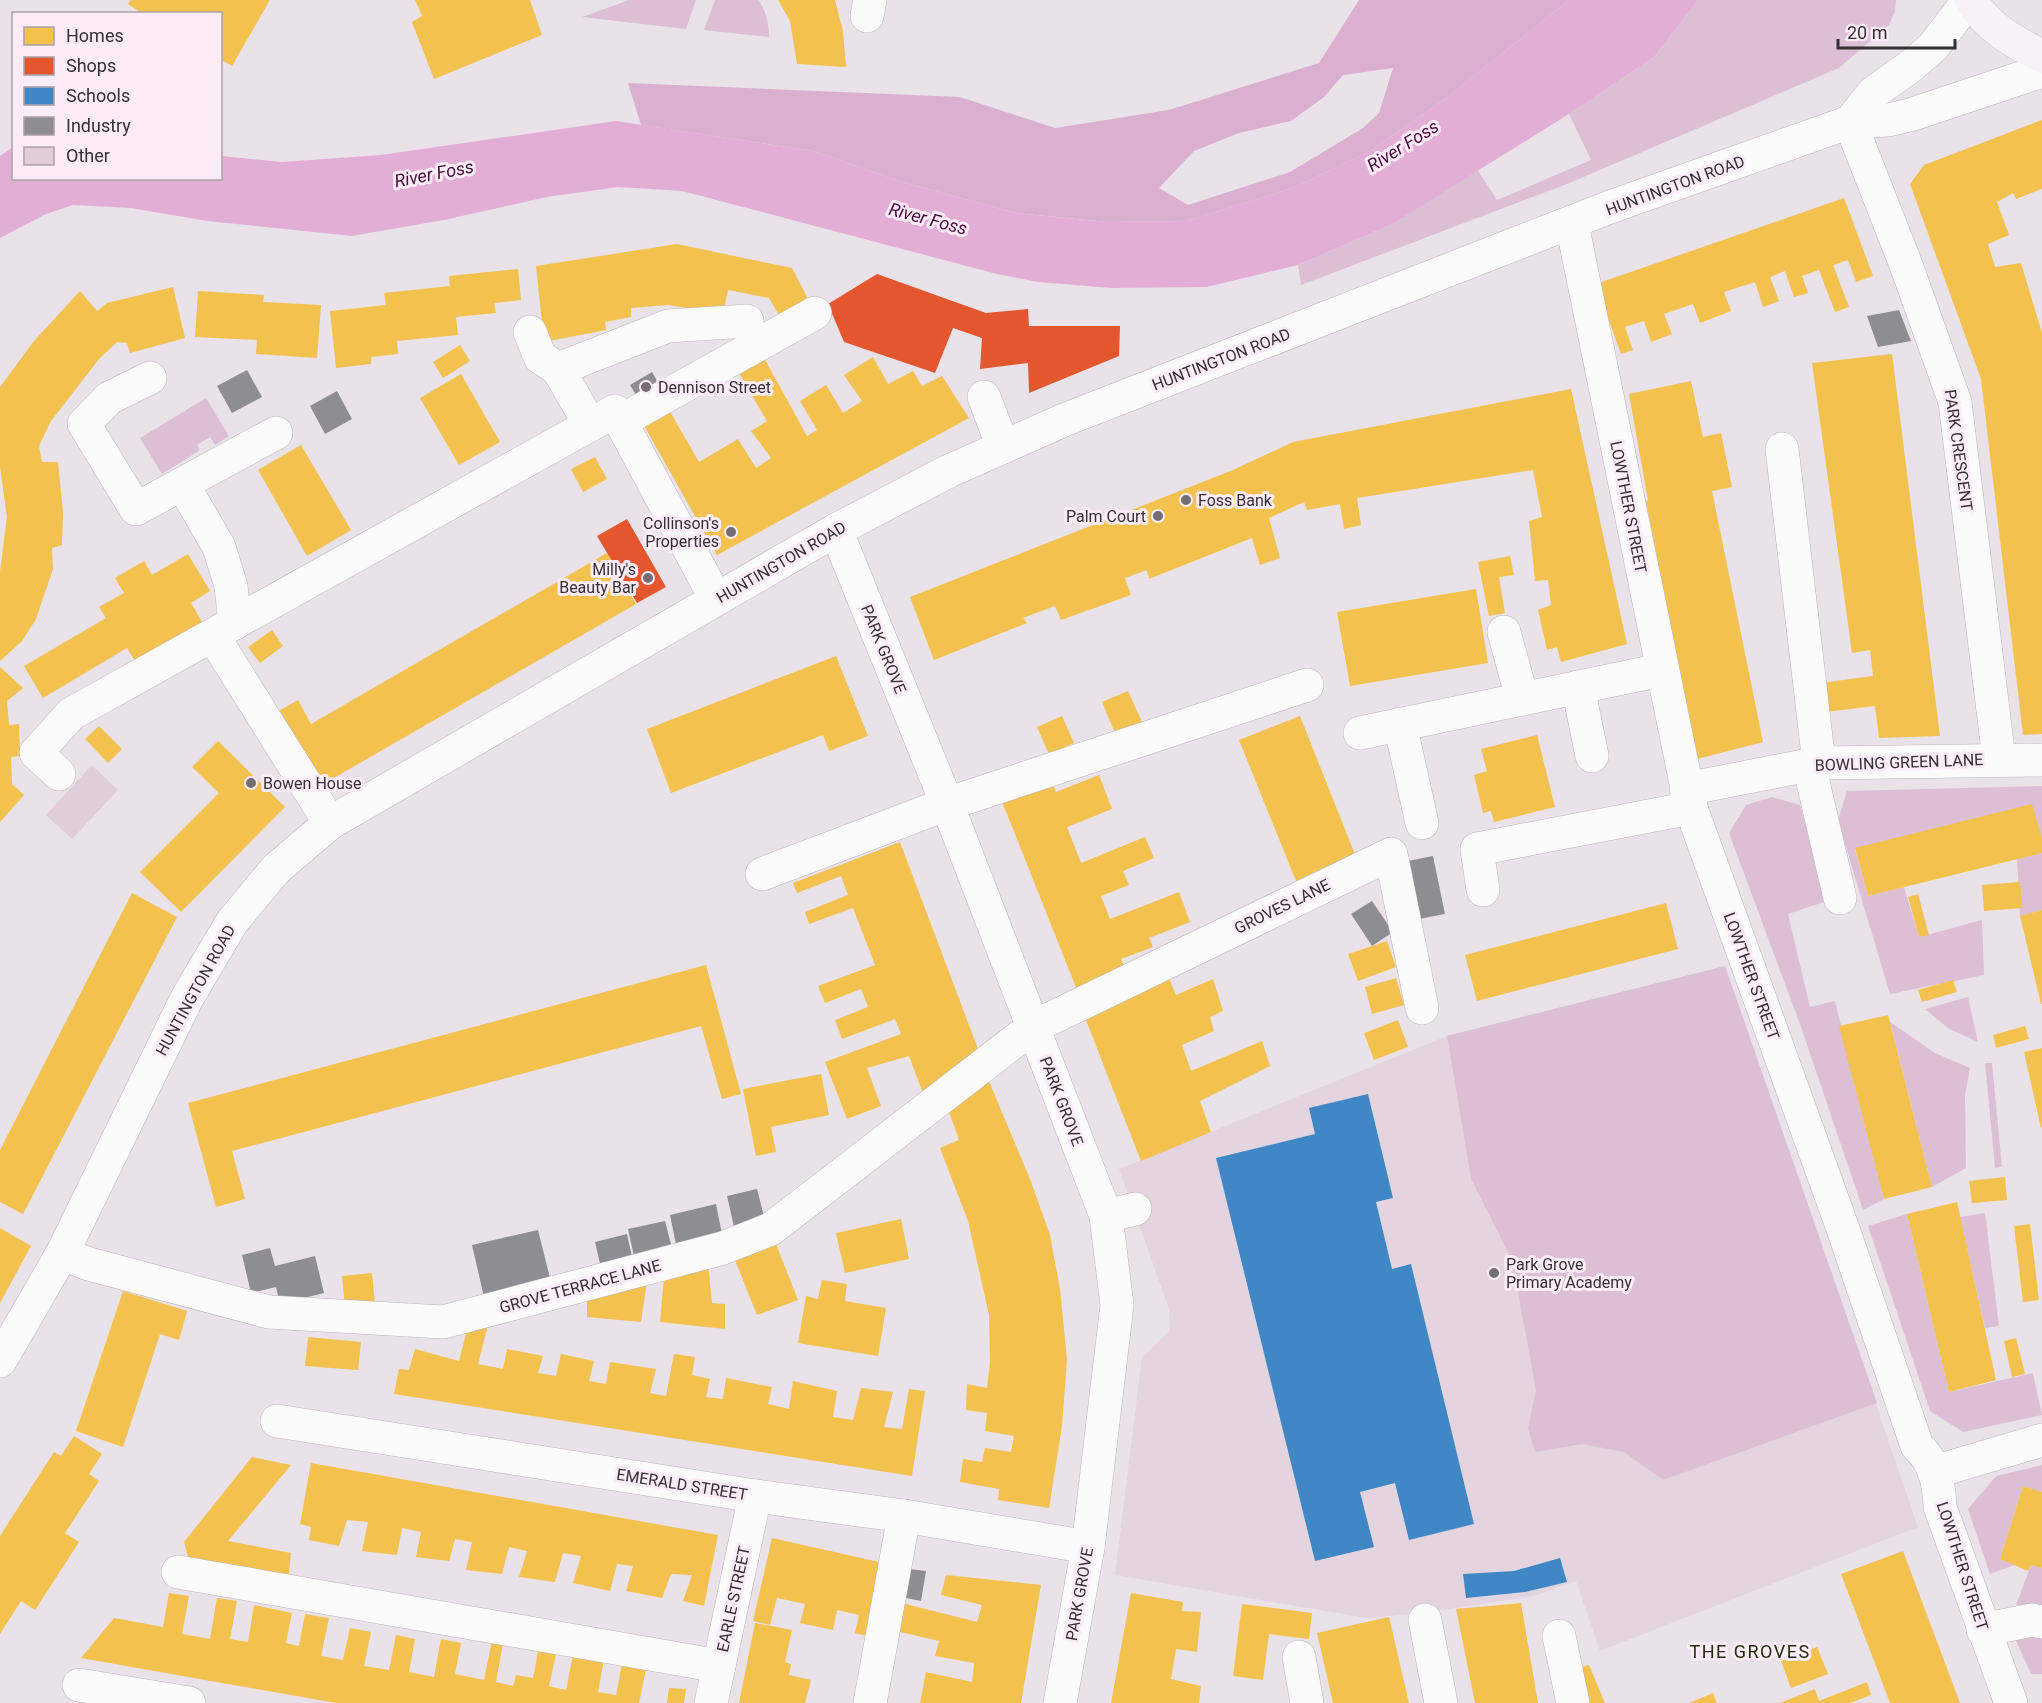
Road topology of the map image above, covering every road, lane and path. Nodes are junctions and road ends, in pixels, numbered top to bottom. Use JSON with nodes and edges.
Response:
{"nodes":[{"id":1,"x":1970,"y":0,"type":"edge"},
{"id":2,"x":2042,"y":56,"type":"edge"},
{"id":3,"x":2042,"y":71,"type":"edge"},
{"id":4,"x":1850,"y":122,"type":"junction"},
{"id":5,"x":1572,"y":224,"type":"junction"},
{"id":6,"x":815,"y":313,"type":"dead end"},
{"id":7,"x":747,"y":321,"type":"dead end"},
{"id":8,"x":530,"y":332,"type":"dead end"},
{"id":9,"x":558,"y":369,"type":"junction"},
{"id":10,"x":150,"y":378,"type":"dead end"},
{"id":11,"x":984,"y":397,"type":"dead end"},
{"id":12,"x":605,"y":423,"type":"junction"},
{"id":13,"x":276,"y":433,"type":"dead end"},
{"id":14,"x":1004,"y":447,"type":"junction"},
{"id":15,"x":1782,"y":449,"type":"dead end"},
{"id":16,"x":183,"y":484,"type":"junction"},
{"id":17,"x":836,"y":530,"type":"junction"},
{"id":18,"x":716,"y":599,"type":"junction"},
{"id":19,"x":224,"y":629,"type":"junction"},
{"id":20,"x":1504,"y":632,"type":"dead end"},
{"id":21,"x":1661,"y":670,"type":"junction"},
{"id":22,"x":1307,"y":685,"type":"dead end"},
{"id":23,"x":1578,"y":687,"type":"junction"},
{"id":24,"x":1522,"y":698,"type":"junction"},
{"id":25,"x":1400,"y":724,"type":"junction"},
{"id":26,"x":1359,"y":733,"type":"dead end"},
{"id":27,"x":1592,"y":756,"type":"dead end"},
{"id":28,"x":1999,"y":759,"type":"junction"},
{"id":29,"x":2042,"y":760,"type":"edge"},
{"id":30,"x":1814,"y":764,"type":"junction"},
{"id":31,"x":59,"y":774,"type":"dead end"},
{"id":32,"x":1689,"y":799,"type":"junction"},
{"id":33,"x":947,"y":804,"type":"junction"},
{"id":34,"x":330,"y":823,"type":"junction"},
{"id":35,"x":1422,"y":823,"type":"dead end"},
{"id":36,"x":762,"y":874,"type":"dead end"},
{"id":37,"x":1483,"y":890,"type":"dead end"},
{"id":38,"x":1840,"y":898,"type":"dead end"},
{"id":39,"x":1422,"y":1008,"type":"dead end"},
{"id":40,"x":1033,"y":1027,"type":"junction"},
{"id":41,"x":62,"y":1254,"type":"junction"},
{"id":42,"x":0,"y":1361,"type":"edge"},
{"id":43,"x":277,"y":1421,"type":"dead end"},
{"id":44,"x":2042,"y":1440,"type":"edge"},
{"id":45,"x":1934,"y":1472,"type":"junction"},
{"id":46,"x":755,"y":1496,"type":"junction"},
{"id":47,"x":904,"y":1516,"type":"junction"},
{"id":48,"x":1088,"y":1547,"type":"junction"},
{"id":49,"x":178,"y":1572,"type":"dead end"},
{"id":50,"x":1425,"y":1620,"type":"dead end"},
{"id":51,"x":2042,"y":1622,"type":"edge"},
{"id":52,"x":1983,"y":1630,"type":"junction"},
{"id":53,"x":1559,"y":1636,"type":"dead end"},
{"id":54,"x":1299,"y":1657,"type":"dead end"},
{"id":55,"x":719,"y":1666,"type":"junction"},
{"id":56,"x":79,"y":1685,"type":"dead end"},
{"id":57,"x":189,"y":1703,"type":"edge"},
{"id":58,"x":711,"y":1703,"type":"edge"},
{"id":59,"x":870,"y":1703,"type":"edge"},
{"id":60,"x":1060,"y":1703,"type":"edge"},
{"id":61,"x":1308,"y":1703,"type":"edge"},
{"id":62,"x":1441,"y":1703,"type":"edge"},
{"id":63,"x":1573,"y":1703,"type":"edge"},
{"id":64,"x":2011,"y":1703,"type":"edge"}],
"edges":[{"from":1,"to":2,"type":"main road"},
{"from":1,"to":4,"type":"street"},
{"from":3,"to":4,"type":"street","name":"HUNTINGTON ROAD"},
{"from":4,"to":5,"type":"street","name":"HUNTINGTON ROAD"},
{"from":4,"to":28,"type":"street","name":"PARK CRESCENT"},
{"from":5,"to":14,"type":"street","name":"HUNTINGTON ROAD"},
{"from":5,"to":21,"type":"street","name":"LOWTHER STREET"},
{"from":6,"to":12,"type":"street"},
{"from":7,"to":9,"type":"street"},
{"from":8,"to":9,"type":"street"},
{"from":9,"to":12,"type":"street"},
{"from":10,"to":16,"type":"street"},
{"from":11,"to":14,"type":"street"},
{"from":12,"to":18,"type":"street"},
{"from":12,"to":19,"type":"street"},
{"from":13,"to":16,"type":"street"},
{"from":14,"to":17,"type":"street","name":"HUNTINGTON ROAD"},
{"from":15,"to":30,"type":"street"},
{"from":16,"to":19,"type":"street"},
{"from":17,"to":18,"type":"street","name":"HUNTINGTON ROAD"},
{"from":17,"to":33,"type":"street","name":"PARK GROVE"},
{"from":18,"to":34,"type":"street","name":"HUNTINGTON ROAD"},
{"from":19,"to":31,"type":"street"},
{"from":19,"to":34,"type":"street"},
{"from":20,"to":24,"type":"street"},
{"from":21,"to":23,"type":"street"},
{"from":21,"to":32,"type":"street","name":"LOWTHER STREET"},
{"from":22,"to":33,"type":"street"},
{"from":23,"to":24,"type":"street"},
{"from":23,"to":27,"type":"street"},
{"from":24,"to":25,"type":"street"},
{"from":25,"to":26,"type":"street"},
{"from":25,"to":35,"type":"street"},
{"from":28,"to":29,"type":"street","name":"BOWLING GREEN LANE"},
{"from":28,"to":30,"type":"street","name":"BOWLING GREEN LANE"},
{"from":30,"to":32,"type":"street","name":"BOWLING GREEN LANE"},
{"from":30,"to":38,"type":"street"},
{"from":32,"to":37,"type":"street"},
{"from":32,"to":45,"type":"street","name":"LOWTHER STREET"},
{"from":33,"to":36,"type":"street"},
{"from":33,"to":40,"type":"street","name":"PARK GROVE"},
{"from":34,"to":41,"type":"street","name":"HUNTINGTON ROAD"},
{"from":39,"to":40,"type":"street","name":"GROVES LANE"},
{"from":40,"to":41,"type":"street","name":"GROVE TERRACE LANE"},
{"from":40,"to":48,"type":"street","name":"PARK GROVE"},
{"from":41,"to":42,"type":"street","name":"HUNTINGTON ROAD"},
{"from":43,"to":46,"type":"street","name":"EMERALD STREET"},
{"from":44,"to":45,"type":"street"},
{"from":45,"to":52,"type":"street","name":"LOWTHER STREET"},
{"from":46,"to":47,"type":"street","name":"EMERALD STREET"},
{"from":46,"to":55,"type":"street","name":"EARLE STREET"},
{"from":47,"to":48,"type":"street","name":"EMERALD STREET"},
{"from":47,"to":59,"type":"street"},
{"from":48,"to":60,"type":"street","name":"PARK GROVE"},
{"from":49,"to":55,"type":"street"},
{"from":50,"to":62,"type":"street"},
{"from":51,"to":52,"type":"street"},
{"from":52,"to":64,"type":"street","name":"LOWTHER STREET"},
{"from":53,"to":63,"type":"street"},
{"from":54,"to":61,"type":"street"},
{"from":55,"to":58,"type":"street","name":"EARLE STREET"},
{"from":56,"to":57,"type":"street"}]}
